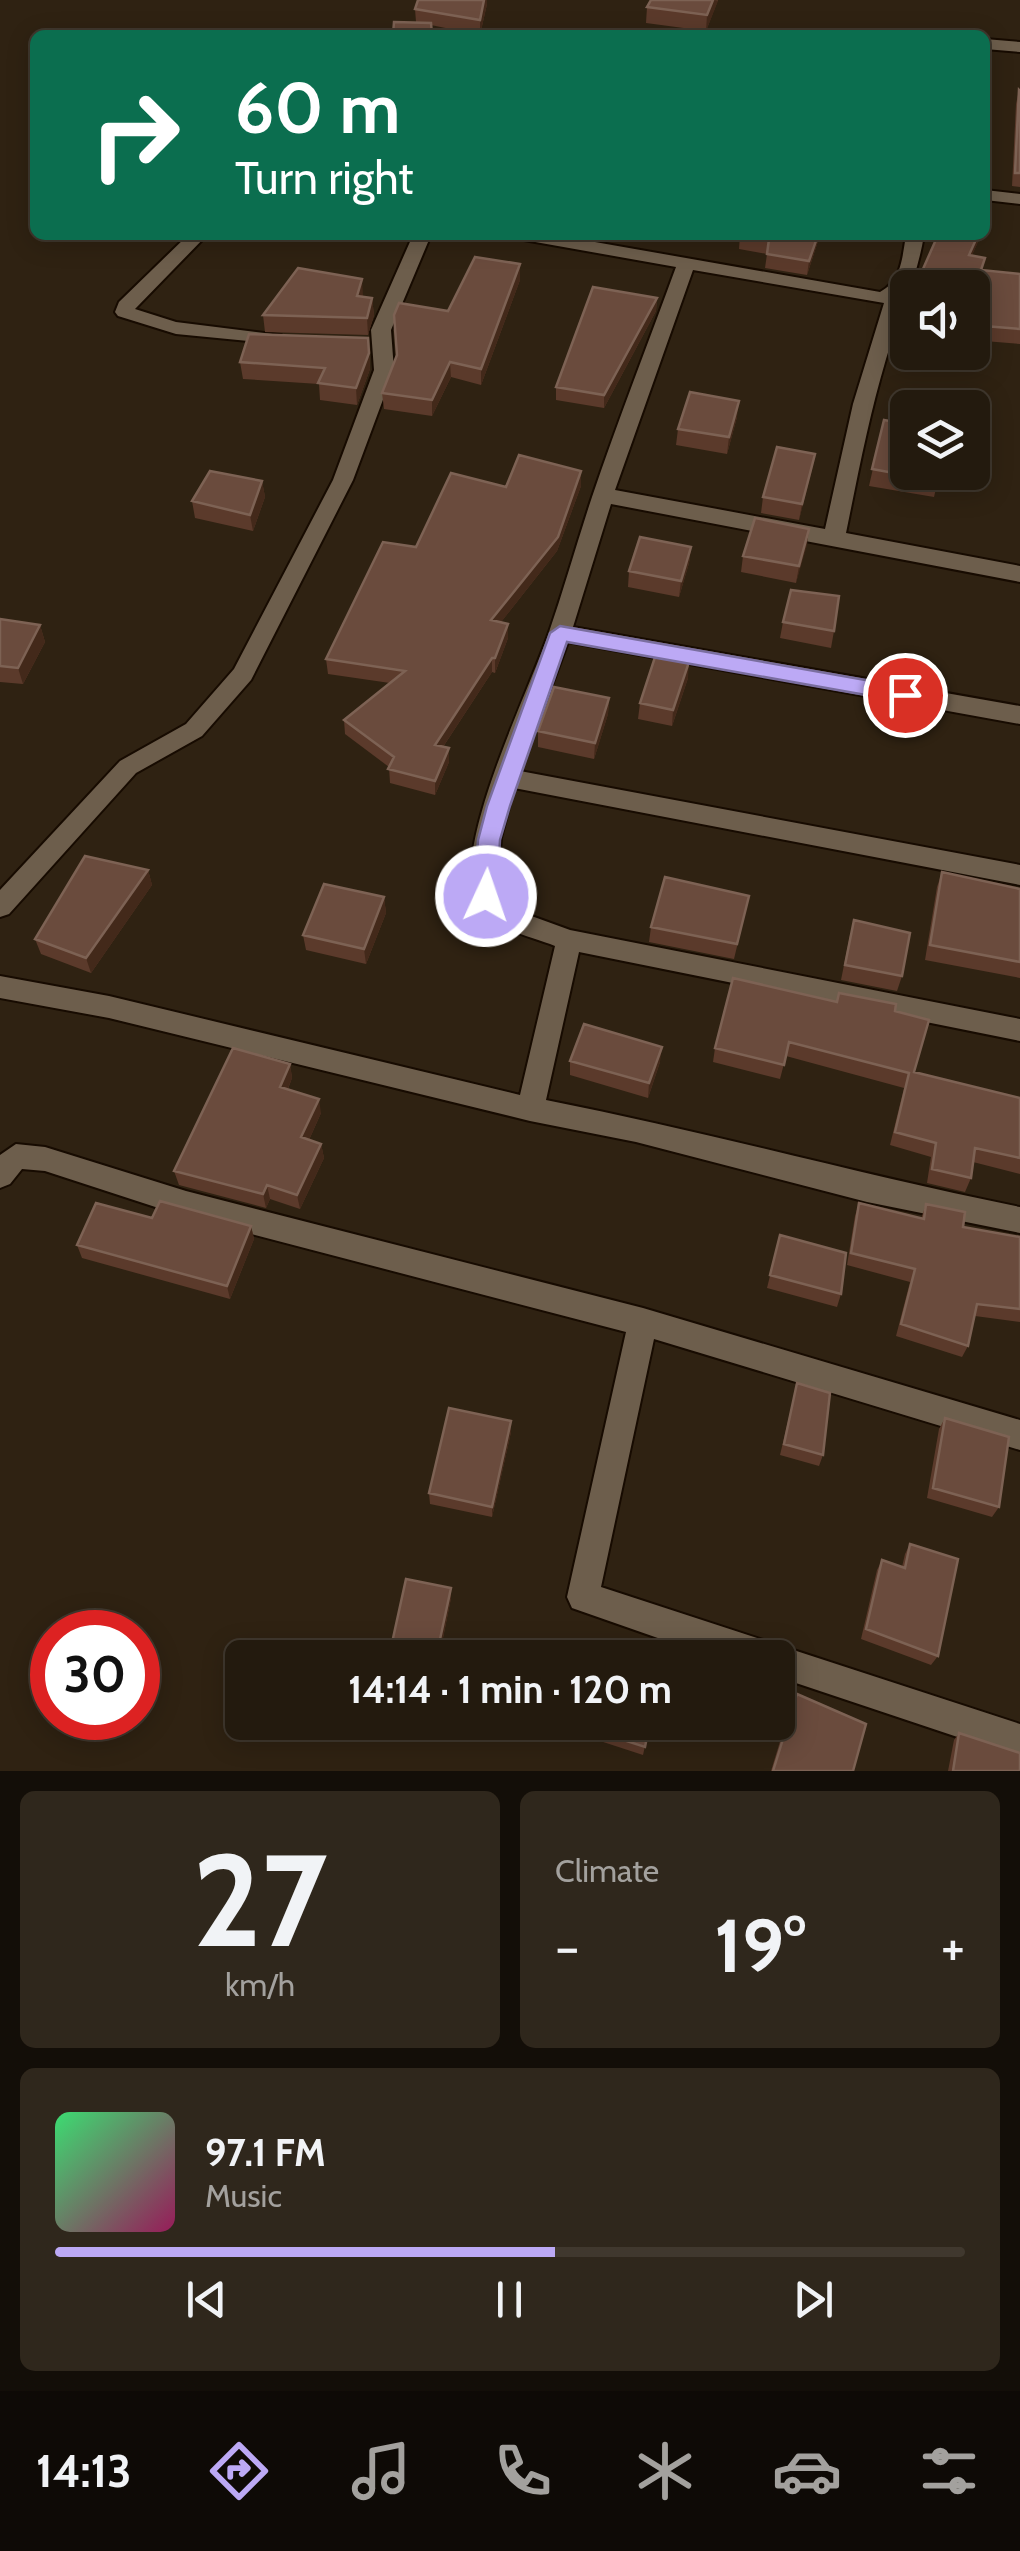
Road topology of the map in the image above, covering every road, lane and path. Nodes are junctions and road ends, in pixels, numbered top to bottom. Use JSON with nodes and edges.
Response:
{"nodes":[{"id":1,"x":990,"y":44,"type":"edge"},
{"id":2,"x":1020,"y":47,"type":"edge"},
{"id":3,"x":990,"y":196,"type":"edge"},
{"id":4,"x":1020,"y":199,"type":"edge"},
{"id":5,"x":193,"y":240,"type":"edge"},
{"id":6,"x":420,"y":240,"type":"edge"},
{"id":7,"x":552,"y":240,"type":"edge"},
{"id":8,"x":915,"y":240,"type":"edge"},
{"id":9,"x":686,"y":264,"type":"junction"},
{"id":10,"x":909,"y":270,"type":"edge"},
{"id":11,"x":890,"y":294,"type":"edge"},
{"id":12,"x":890,"y":314,"type":"edge"},
{"id":13,"x":306,"y":344,"type":"edge"},
{"id":14,"x":603,"y":495,"type":"junction"},
{"id":15,"x":834,"y":538,"type":"junction"},
{"id":16,"x":1020,"y":574,"type":"edge"},
{"id":17,"x":560,"y":633,"type":"junction"},
{"id":18,"x":1020,"y":716,"type":"edge"},
{"id":19,"x":508,"y":778,"type":"junction"},
{"id":20,"x":1020,"y":875,"type":"edge"},
{"id":21,"x":0,"y":907,"type":"edge"},
{"id":22,"x":568,"y":940,"type":"junction"},
{"id":23,"x":0,"y":987,"type":"edge"},
{"id":24,"x":1020,"y":1030,"type":"edge"},
{"id":25,"x":530,"y":1109,"type":"junction"},
{"id":26,"x":0,"y":1175,"type":"edge"},
{"id":27,"x":1020,"y":1220,"type":"edge"},
{"id":28,"x":644,"y":1322,"type":"junction"},
{"id":29,"x":1020,"y":1435,"type":"edge"},
{"id":30,"x":712,"y":1640,"type":"edge"},
{"id":31,"x":795,"y":1667,"type":"edge"},
{"id":32,"x":1020,"y":1741,"type":"edge"}],
"edges":[{"from":1,"to":2,"type":"street"},
{"from":3,"to":4,"type":"street"},
{"from":5,"to":13,"type":"street"},
{"from":6,"to":21,"type":"street"},
{"from":7,"to":9,"type":"street"},
{"from":8,"to":10,"type":"street"},
{"from":9,"to":11,"type":"street"},
{"from":9,"to":14,"type":"street"},
{"from":12,"to":15,"type":"street"},
{"from":14,"to":15,"type":"street"},
{"from":14,"to":17,"type":"street"},
{"from":15,"to":16,"type":"street"},
{"from":17,"to":18,"type":"street"},
{"from":17,"to":19,"type":"street"},
{"from":19,"to":20,"type":"street"},
{"from":19,"to":22,"type":"street"},
{"from":22,"to":24,"type":"street"},
{"from":22,"to":25,"type":"street"},
{"from":23,"to":25,"type":"street"},
{"from":25,"to":27,"type":"street"},
{"from":26,"to":28,"type":"street"},
{"from":28,"to":29,"type":"street"},
{"from":28,"to":30,"type":"street"},
{"from":31,"to":32,"type":"street"}]}
